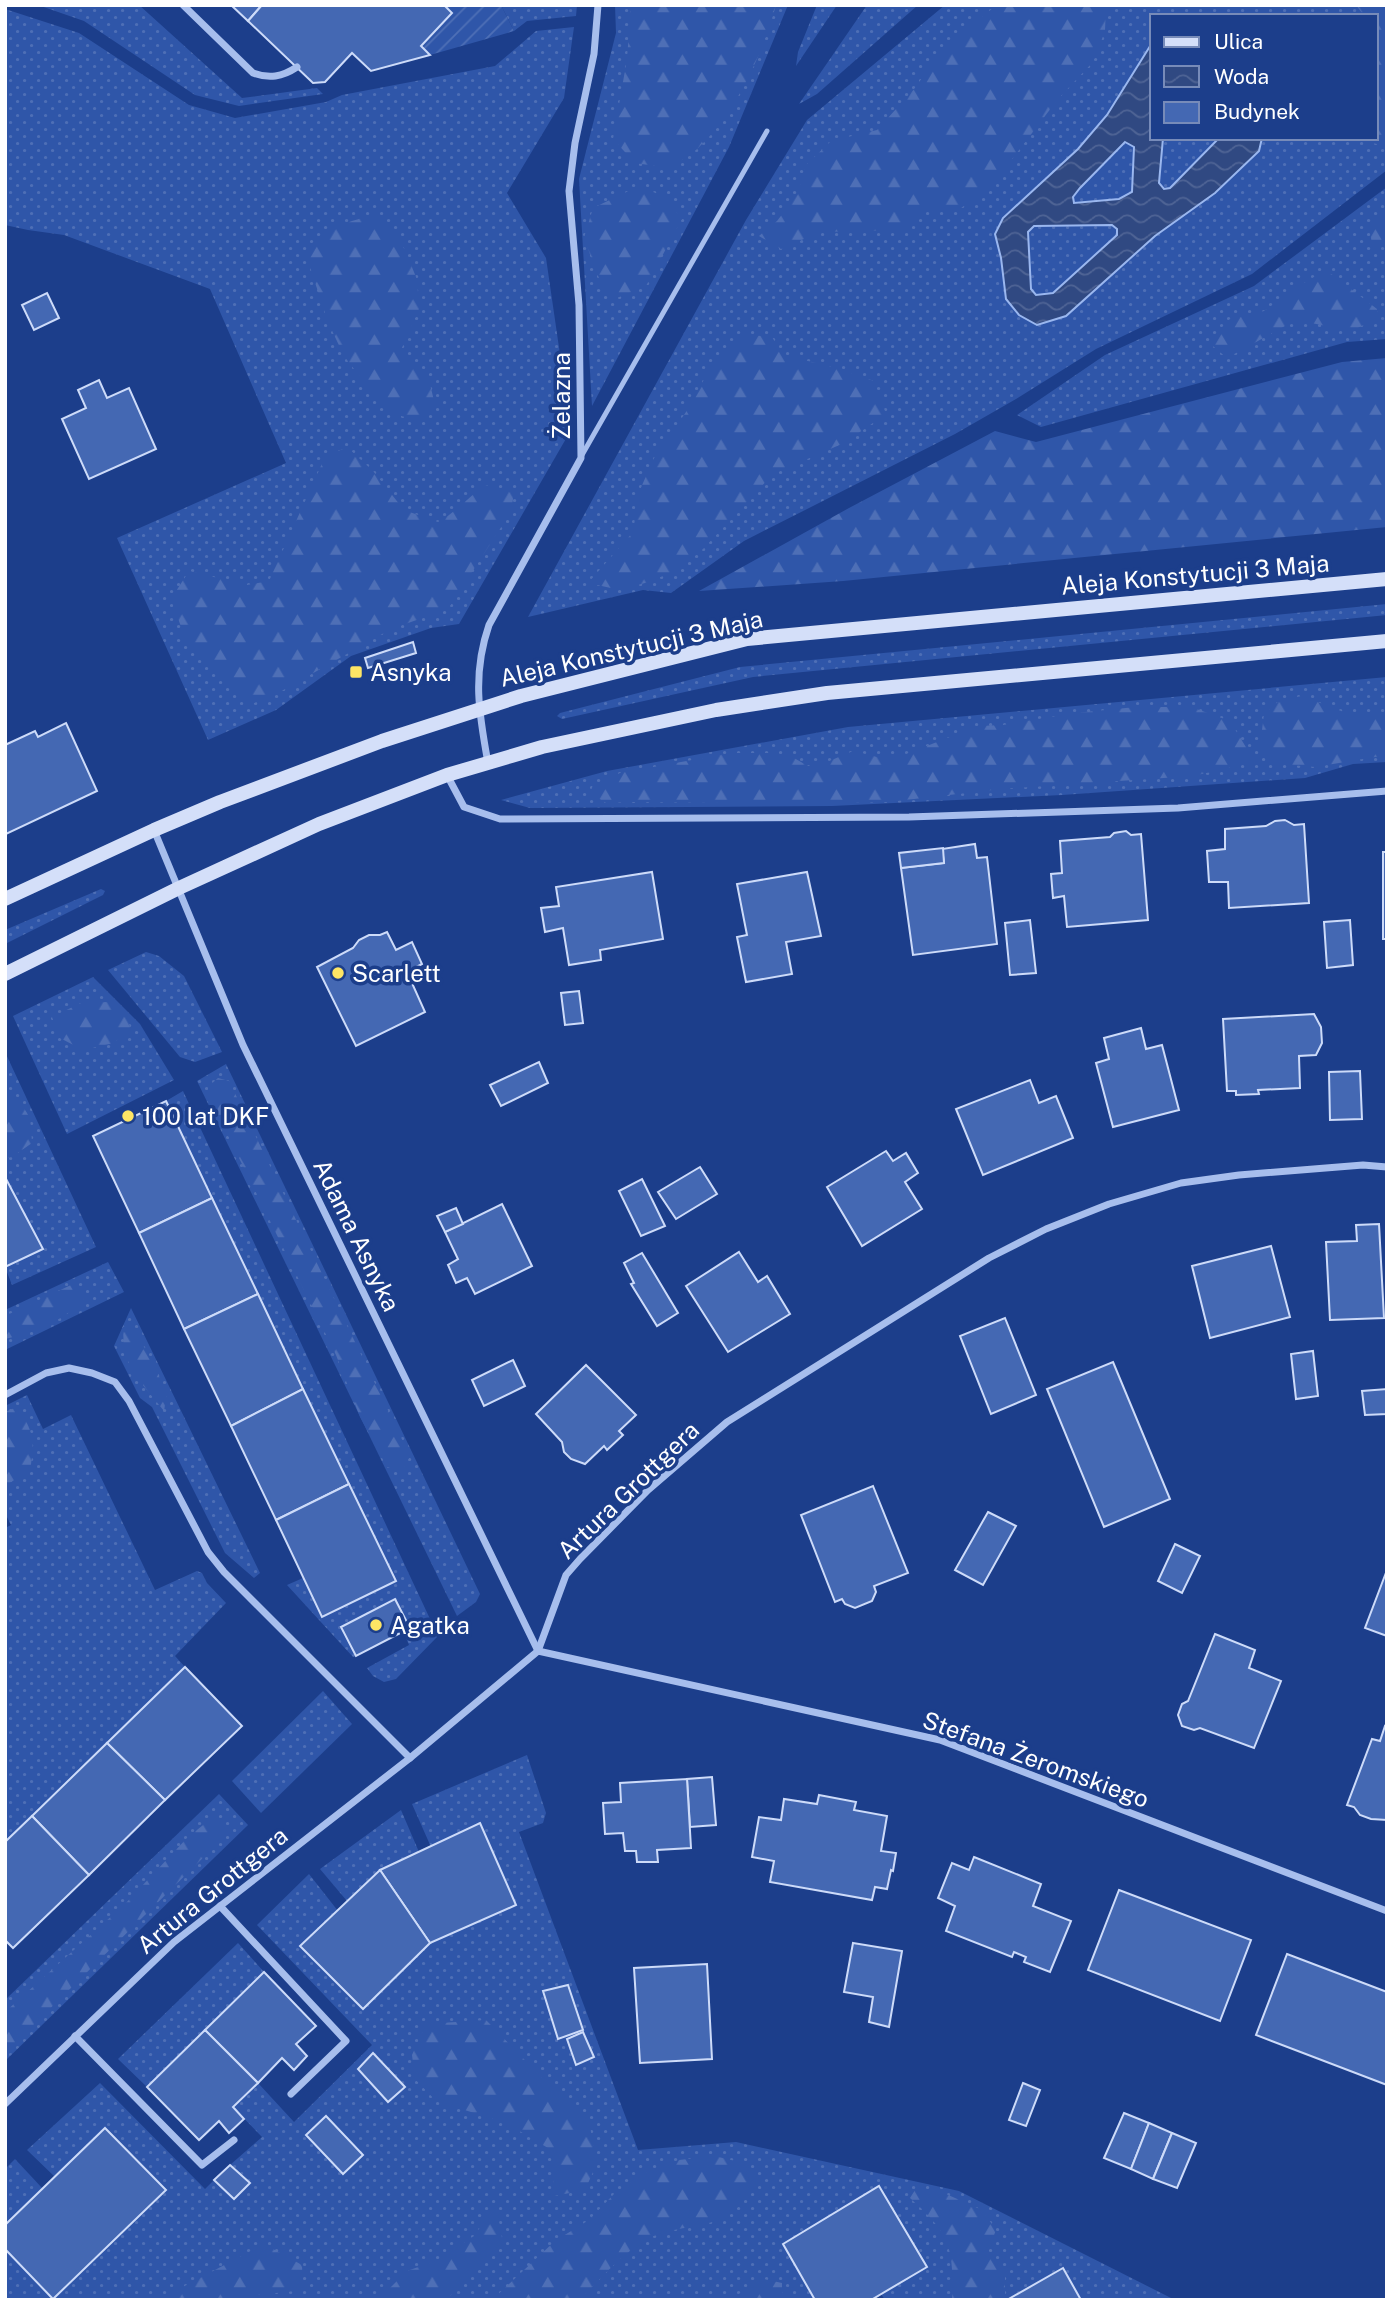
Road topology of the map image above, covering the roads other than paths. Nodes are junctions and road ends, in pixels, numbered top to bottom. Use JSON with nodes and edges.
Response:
{"nodes":[{"id":1,"x":183,"y":5,"type":"edge"},
{"id":2,"x":598,"y":5,"type":"edge"},
{"id":3,"x":297,"y":67,"type":"dead end"},
{"id":4,"x":767,"y":131,"type":"dead end"},
{"id":5,"x":581,"y":458,"type":"junction"},
{"id":6,"x":1387,"y":579,"type":"edge"},
{"id":7,"x":1387,"y":641,"type":"edge"},
{"id":8,"x":478,"y":709,"type":"junction"},
{"id":9,"x":488,"y":763,"type":"junction"},
{"id":10,"x":447,"y":775,"type":"junction"},
{"id":11,"x":1387,"y":791,"type":"edge"},
{"id":12,"x":154,"y":830,"type":"junction"},
{"id":13,"x":180,"y":888,"type":"junction"},
{"id":14,"x":5,"y":899,"type":"edge"},
{"id":15,"x":5,"y":974,"type":"edge"},
{"id":16,"x":1387,"y":1167,"type":"edge"},
{"id":17,"x":5,"y":1395,"type":"edge"},
{"id":18,"x":538,"y":1651,"type":"junction"},
{"id":19,"x":410,"y":1758,"type":"junction"},
{"id":20,"x":220,"y":1906,"type":"junction"},
{"id":21,"x":1387,"y":1911,"type":"edge"},
{"id":22,"x":75,"y":2036,"type":"junction"},
{"id":23,"x":291,"y":2094,"type":"dead end"},
{"id":24,"x":5,"y":2104,"type":"edge"},
{"id":25,"x":234,"y":2140,"type":"dead end"}],
"edges":[{"from":1,"to":3,"type":"street"},
{"from":2,"to":5,"type":"street","name":"Żelazna"},
{"from":4,"to":5,"type":"lane"},
{"from":5,"to":8,"type":"street","name":"Żelazna"},
{"from":6,"to":8,"type":"main road","name":"Aleja Konstytucji 3 Maja"},
{"from":7,"to":9,"type":"main road"},
{"from":8,"to":9,"type":"street","name":"Żelazna"},
{"from":8,"to":12,"type":"main road","name":"Aleja Konstytucji 3 Maja"},
{"from":9,"to":10,"type":"main road"},
{"from":10,"to":11,"type":"street"},
{"from":10,"to":13,"type":"main road"},
{"from":12,"to":13,"type":"street","name":"Adama Asnyka"},
{"from":12,"to":14,"type":"main road","name":"Aleja Konstytucji 3 Maja"},
{"from":13,"to":15,"type":"main road"},
{"from":13,"to":18,"type":"street","name":"Adama Asnyka"},
{"from":16,"to":18,"type":"street","name":"Artura Grottgera"},
{"from":17,"to":19,"type":"street"},
{"from":18,"to":19,"type":"street","name":"Artura Grottgera"},
{"from":18,"to":21,"type":"street","name":"Stefana Żeromskiego"},
{"from":19,"to":20,"type":"street","name":"Artura Grottgera"},
{"from":20,"to":22,"type":"street","name":"Artura Grottgera"},
{"from":20,"to":23,"type":"street"},
{"from":22,"to":24,"type":"street","name":"Artura Grottgera"},
{"from":22,"to":25,"type":"street"}]}
